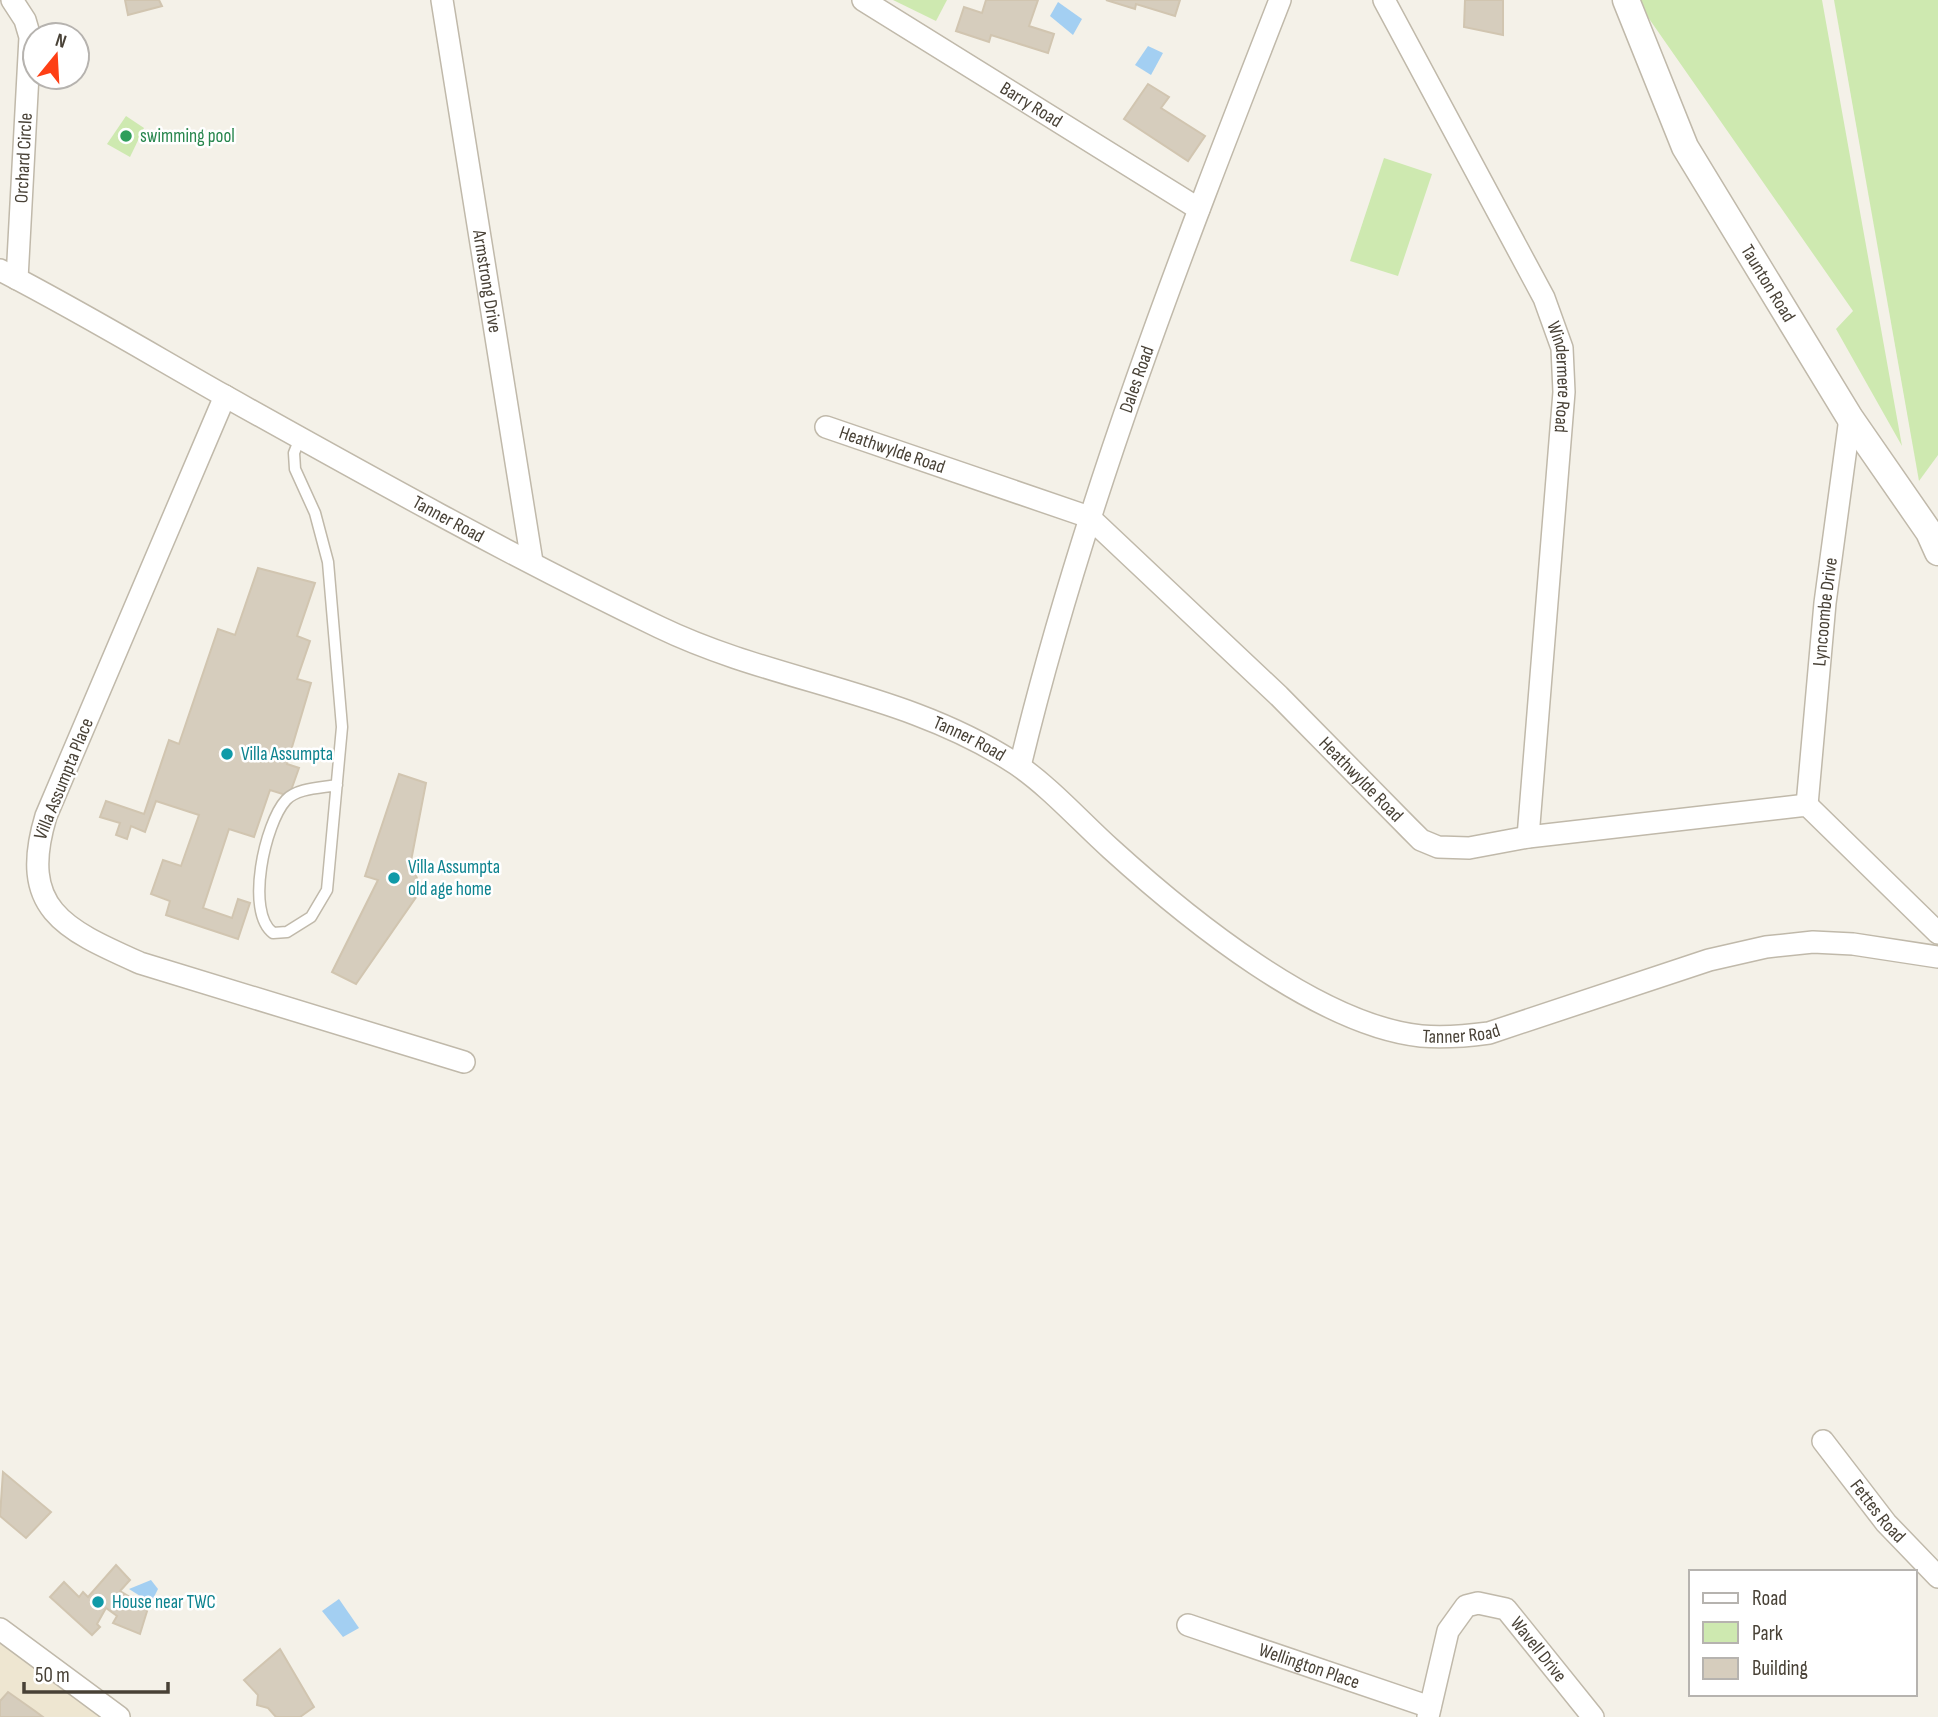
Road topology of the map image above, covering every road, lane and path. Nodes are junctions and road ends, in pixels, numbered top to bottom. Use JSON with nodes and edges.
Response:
{"nodes":[{"id":1,"x":12,"y":0,"type":"edge"},
{"id":2,"x":442,"y":0,"type":"edge"},
{"id":3,"x":863,"y":0,"type":"edge"},
{"id":4,"x":1280,"y":0,"type":"edge"},
{"id":5,"x":1384,"y":0,"type":"edge"},
{"id":6,"x":1626,"y":0,"type":"edge"},
{"id":7,"x":1199,"y":209,"type":"junction"},
{"id":8,"x":8,"y":274,"type":"edge"},
{"id":9,"x":225,"y":396,"type":"junction"},
{"id":10,"x":1850,"y":418,"type":"junction"},
{"id":11,"x":826,"y":427,"type":"dead end"},
{"id":12,"x":299,"y":438,"type":"junction"},
{"id":13,"x":1089,"y":517,"type":"junction"},
{"id":14,"x":1938,"y":552,"type":"edge"},
{"id":15,"x":532,"y":562,"type":"junction"},
{"id":16,"x":1020,"y":766,"type":"junction"},
{"id":17,"x":337,"y":785,"type":"junction"},
{"id":18,"x":1807,"y":805,"type":"junction"},
{"id":19,"x":1528,"y":836,"type":"junction"},
{"id":20,"x":1938,"y":933,"type":"edge"},
{"id":21,"x":1938,"y":957,"type":"edge"},
{"id":22,"x":464,"y":1062,"type":"dead end"},
{"id":23,"x":1823,"y":1441,"type":"dead end"},
{"id":24,"x":1938,"y":1577,"type":"edge"},
{"id":25,"x":1188,"y":1625,"type":"dead end"},
{"id":26,"x":0,"y":1629,"type":"edge"},
{"id":27,"x":1429,"y":1712,"type":"edge"},
{"id":28,"x":119,"y":1717,"type":"edge"},
{"id":29,"x":1593,"y":1717,"type":"edge"}],
"edges":[{"from":1,"to":8,"type":"street","name":"Orchard Circle"},
{"from":2,"to":15,"type":"street","name":"Armstrong Drive"},
{"from":3,"to":7,"type":"street","name":"Barry Road"},
{"from":4,"to":7,"type":"street","name":"Dales Road"},
{"from":5,"to":19,"type":"street","name":"Windermere Road"},
{"from":6,"to":10,"type":"street","name":"Taunton Road"},
{"from":7,"to":13,"type":"street","name":"Dales Road"},
{"from":8,"to":9,"type":"street","name":"Tanner Road"},
{"from":9,"to":12,"type":"street","name":"Tanner Road"},
{"from":9,"to":22,"type":"street","name":"Villa Assumpta Place"},
{"from":10,"to":14,"type":"street","name":"Taunton Road"},
{"from":10,"to":18,"type":"street","name":"Lyncoombe Drive"},
{"from":11,"to":13,"type":"street","name":"Heathwylde Road"},
{"from":12,"to":15,"type":"street","name":"Tanner Road"},
{"from":12,"to":17,"type":"lane"},
{"from":13,"to":16,"type":"street","name":"Dales Road"},
{"from":13,"to":19,"type":"street","name":"Heathwylde Road"},
{"from":15,"to":16,"type":"street","name":"Tanner Road"},
{"from":16,"to":21,"type":"street","name":"Tanner Road"},
{"from":17,"to":17,"type":"lane"},
{"from":18,"to":19,"type":"street","name":"Heathwylde Road"},
{"from":18,"to":20,"type":"street"},
{"from":23,"to":24,"type":"street","name":"Fettes Road"},
{"from":25,"to":27,"type":"street","name":"Wellington Place"},
{"from":26,"to":28,"type":"street"},
{"from":27,"to":29,"type":"street","name":"Wavell Drive"}]}
